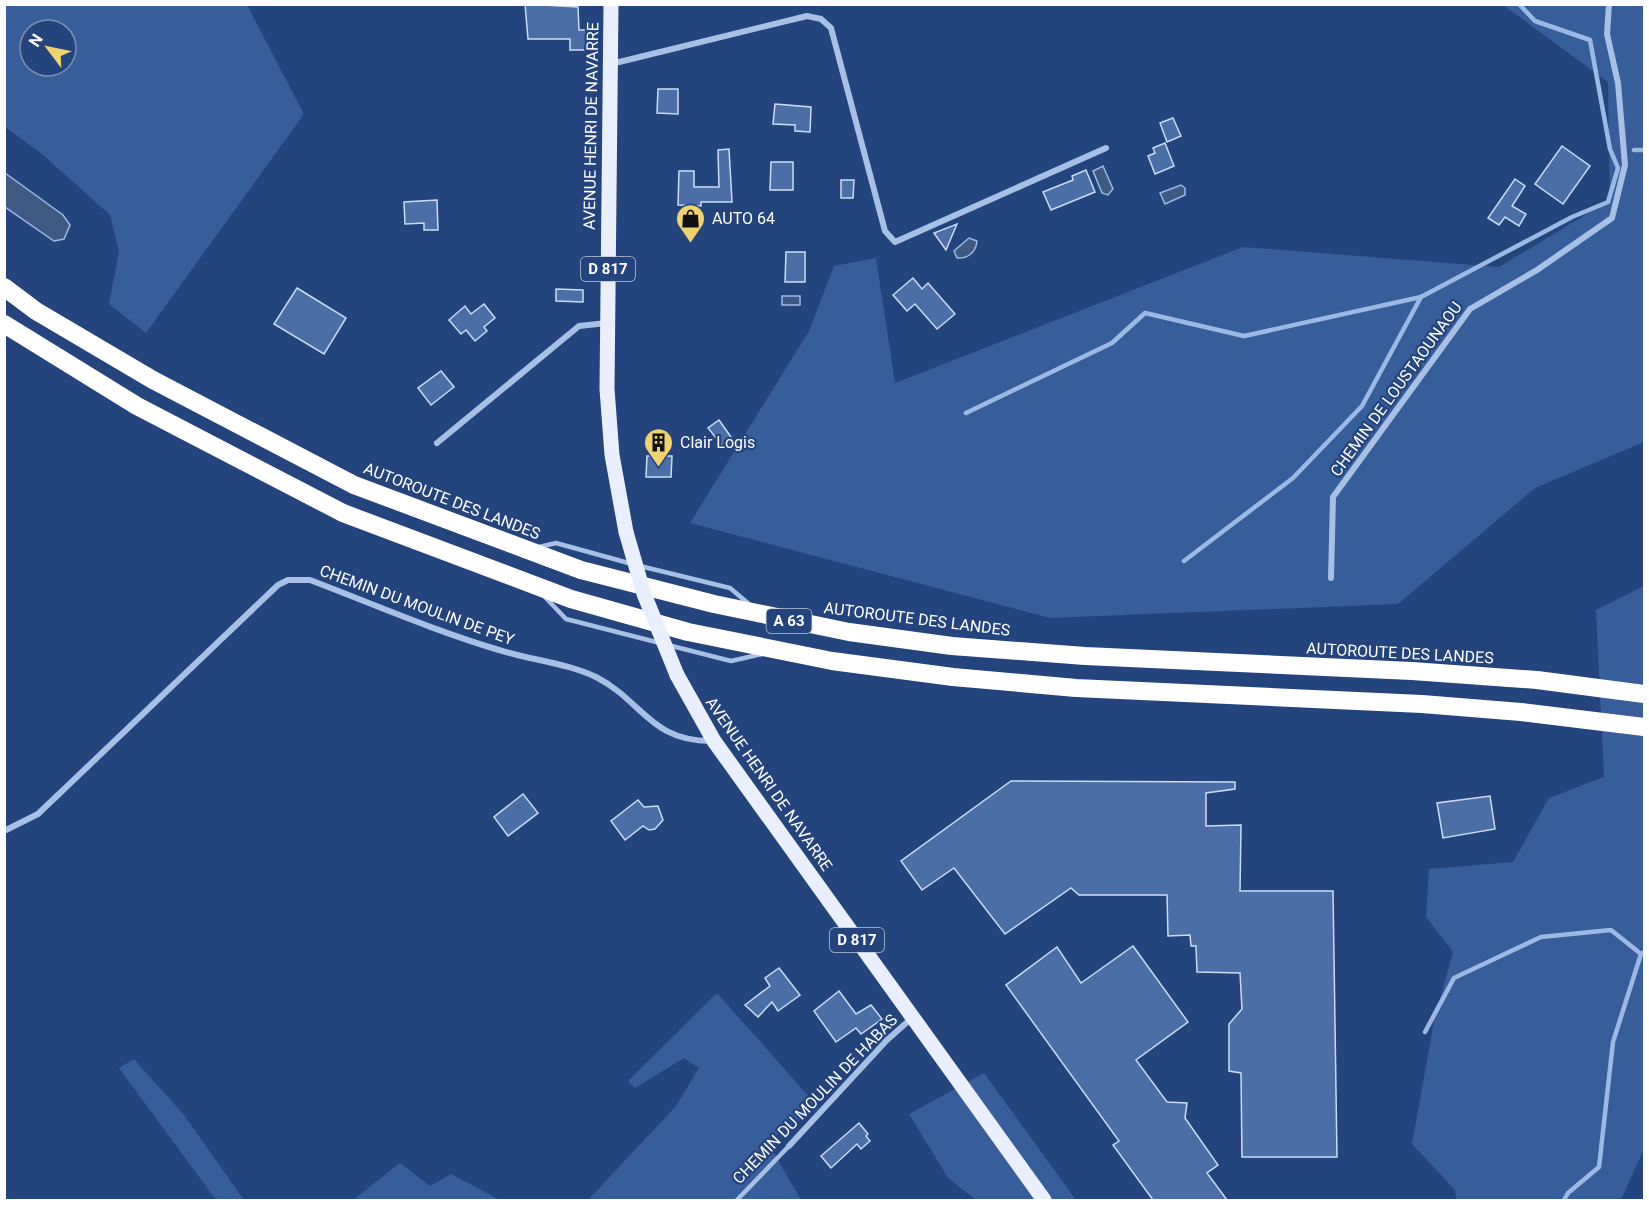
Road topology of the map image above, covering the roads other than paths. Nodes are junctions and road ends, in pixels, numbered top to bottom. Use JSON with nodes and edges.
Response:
{"nodes":[{"id":1,"x":610,"y":4,"type":"edge"},
{"id":2,"x":1609,"y":4,"type":"edge"},
{"id":3,"x":610,"y":64,"type":"junction"},
{"id":4,"x":1106,"y":147,"type":"dead end"},
{"id":5,"x":4,"y":287,"type":"edge"},
{"id":6,"x":607,"y":323,"type":"junction"},
{"id":7,"x":4,"y":324,"type":"edge"},
{"id":8,"x":437,"y":443,"type":"dead end"},
{"id":9,"x":1330,"y":579,"type":"dead end"},
{"id":10,"x":1644,"y":694,"type":"edge"},
{"id":11,"x":1644,"y":727,"type":"edge"},
{"id":12,"x":714,"y":741,"type":"junction"},
{"id":13,"x":4,"y":831,"type":"edge"},
{"id":14,"x":913,"y":1017,"type":"junction"},
{"id":15,"x":789,"y":1146,"type":"joint"},
{"id":16,"x":737,"y":1200,"type":"edge"},
{"id":17,"x":1044,"y":1200,"type":"edge"}],
"edges":[{"from":1,"to":3,"type":"main road","name":"AVENUE HENRI DE NAVARRE","number":"D 817"},
{"from":2,"to":9,"type":"street","name":"CHEMIN DE LOUSTAOUNAOU"},
{"from":3,"to":4,"type":"street"},
{"from":3,"to":6,"type":"main road","name":"AVENUE HENRI DE NAVARRE","number":"D 817"},
{"from":5,"to":10,"type":"highway","name":"AUTOROUTE DES LANDES","number":"A 63"},
{"from":6,"to":8,"type":"street"},
{"from":6,"to":12,"type":"main road","name":"AVENUE HENRI DE NAVARRE","number":"D 817","bridge":true},
{"from":7,"to":11,"type":"highway","number":"A 63"},
{"from":12,"to":13,"type":"street","name":"CHEMIN DU MOULIN DE PEY"},
{"from":12,"to":14,"type":"main road","name":"AVENUE HENRI DE NAVARRE","number":"D 817"},
{"from":14,"to":15,"type":"street","name":"CHEMIN DU MOULIN DE HABAS"},
{"from":14,"to":17,"type":"main road","name":"AVENUE HENRI DE NAVARRE","number":"D 817"},
{"from":15,"to":16,"type":"lane","name":"CHEMIN DU MOULIN DE HABAS"}]}
